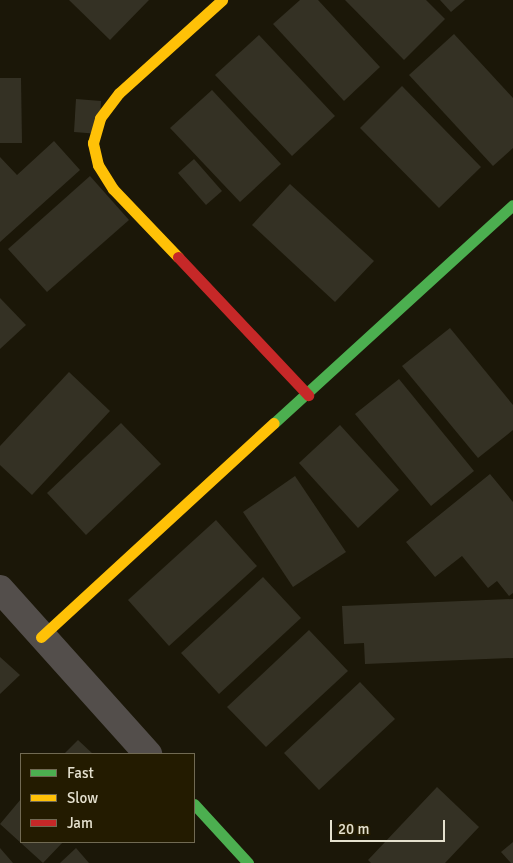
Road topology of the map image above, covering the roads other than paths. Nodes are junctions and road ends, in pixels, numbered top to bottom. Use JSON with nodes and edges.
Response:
{"nodes":[{"id":1,"x":222,"y":0,"type":"edge"},
{"id":2,"x":513,"y":205,"type":"edge"},
{"id":3,"x":308,"y":395,"type":"junction"},
{"id":4,"x":0,"y":589,"type":"edge"},
{"id":5,"x":41,"y":637,"type":"junction"},
{"id":6,"x":147,"y":753,"type":"edge"},
{"id":7,"x":195,"y":805,"type":"edge"},
{"id":8,"x":248,"y":863,"type":"edge"}],
"edges":[{"from":1,"to":3,"type":"street"},
{"from":2,"to":3,"type":"street"},
{"from":3,"to":5,"type":"street"},
{"from":4,"to":5,"type":"street"},
{"from":5,"to":6,"type":"street"},
{"from":7,"to":8,"type":"street"}]}
